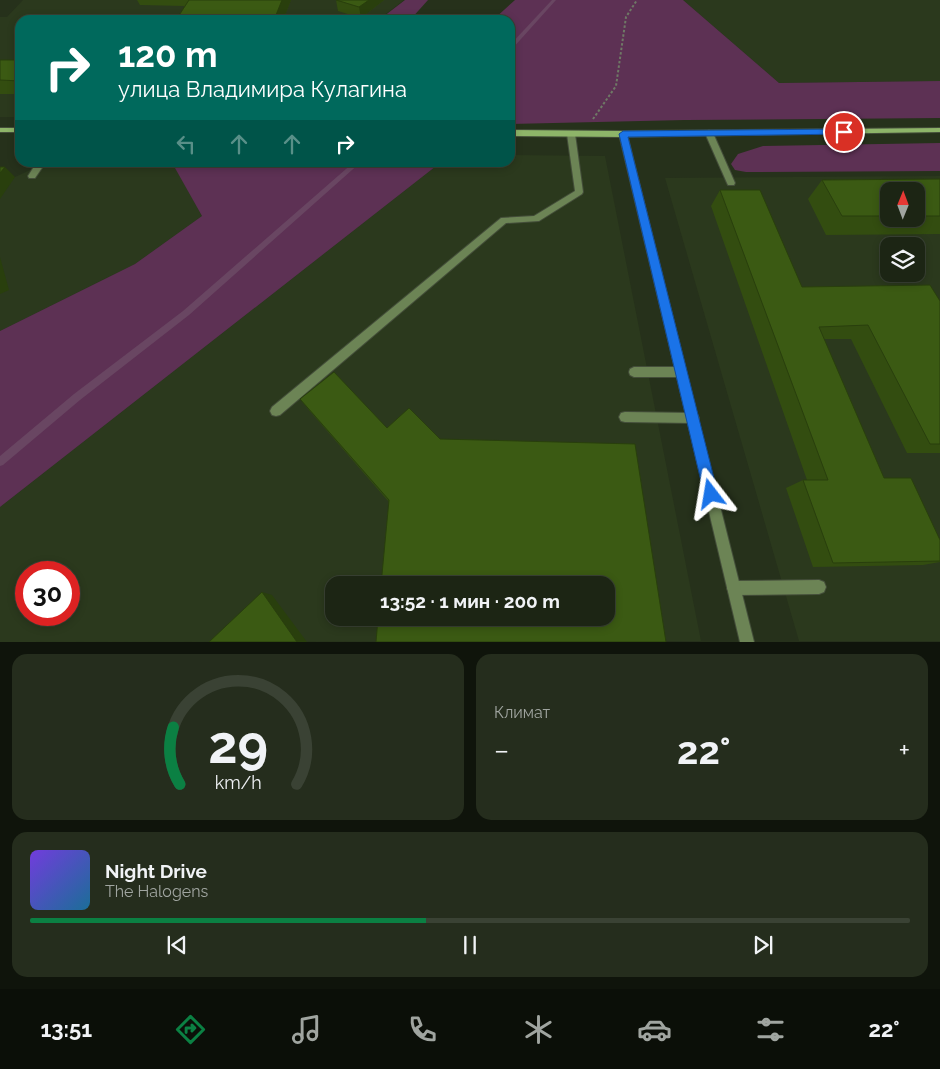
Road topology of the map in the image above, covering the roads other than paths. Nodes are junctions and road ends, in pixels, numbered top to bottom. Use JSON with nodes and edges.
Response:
{"nodes":[{"id":1,"x":0,"y":130,"type":"edge"},
{"id":2,"x":15,"y":130,"type":"edge"},
{"id":3,"x":940,"y":130,"type":"edge"},
{"id":4,"x":515,"y":133,"type":"edge"},
{"id":5,"x":709,"y":133,"type":"junction"},
{"id":6,"x":571,"y":134,"type":"junction"},
{"id":7,"x":623,"y":134,"type":"junction"},
{"id":8,"x":38,"y":167,"type":"edge"},
{"id":9,"x":32,"y":176,"type":"dead end"},
{"id":10,"x":731,"y":183,"type":"dead end"},
{"id":11,"x":634,"y":372,"type":"dead end"},
{"id":12,"x":682,"y":372,"type":"junction"},
{"id":13,"x":276,"y":411,"type":"dead end"},
{"id":14,"x":626,"y":417,"type":"dead end"},
{"id":15,"x":693,"y":418,"type":"junction"},
{"id":16,"x":819,"y":586,"type":"dead end"},
{"id":17,"x":734,"y":588,"type":"junction"},
{"id":18,"x":747,"y":642,"type":"edge"}],
"edges":[{"from":1,"to":2,"type":"street"},
{"from":3,"to":5,"type":"street"},
{"from":4,"to":6,"type":"street"},
{"from":5,"to":7,"type":"street"},
{"from":5,"to":10,"type":"street"},
{"from":6,"to":7,"type":"street"},
{"from":6,"to":13,"type":"street"},
{"from":7,"to":12,"type":"street"},
{"from":8,"to":9,"type":"street"},
{"from":11,"to":12,"type":"street"},
{"from":12,"to":15,"type":"street"},
{"from":14,"to":15,"type":"street"},
{"from":15,"to":17,"type":"street"},
{"from":16,"to":17,"type":"street"},
{"from":17,"to":18,"type":"street"}]}
